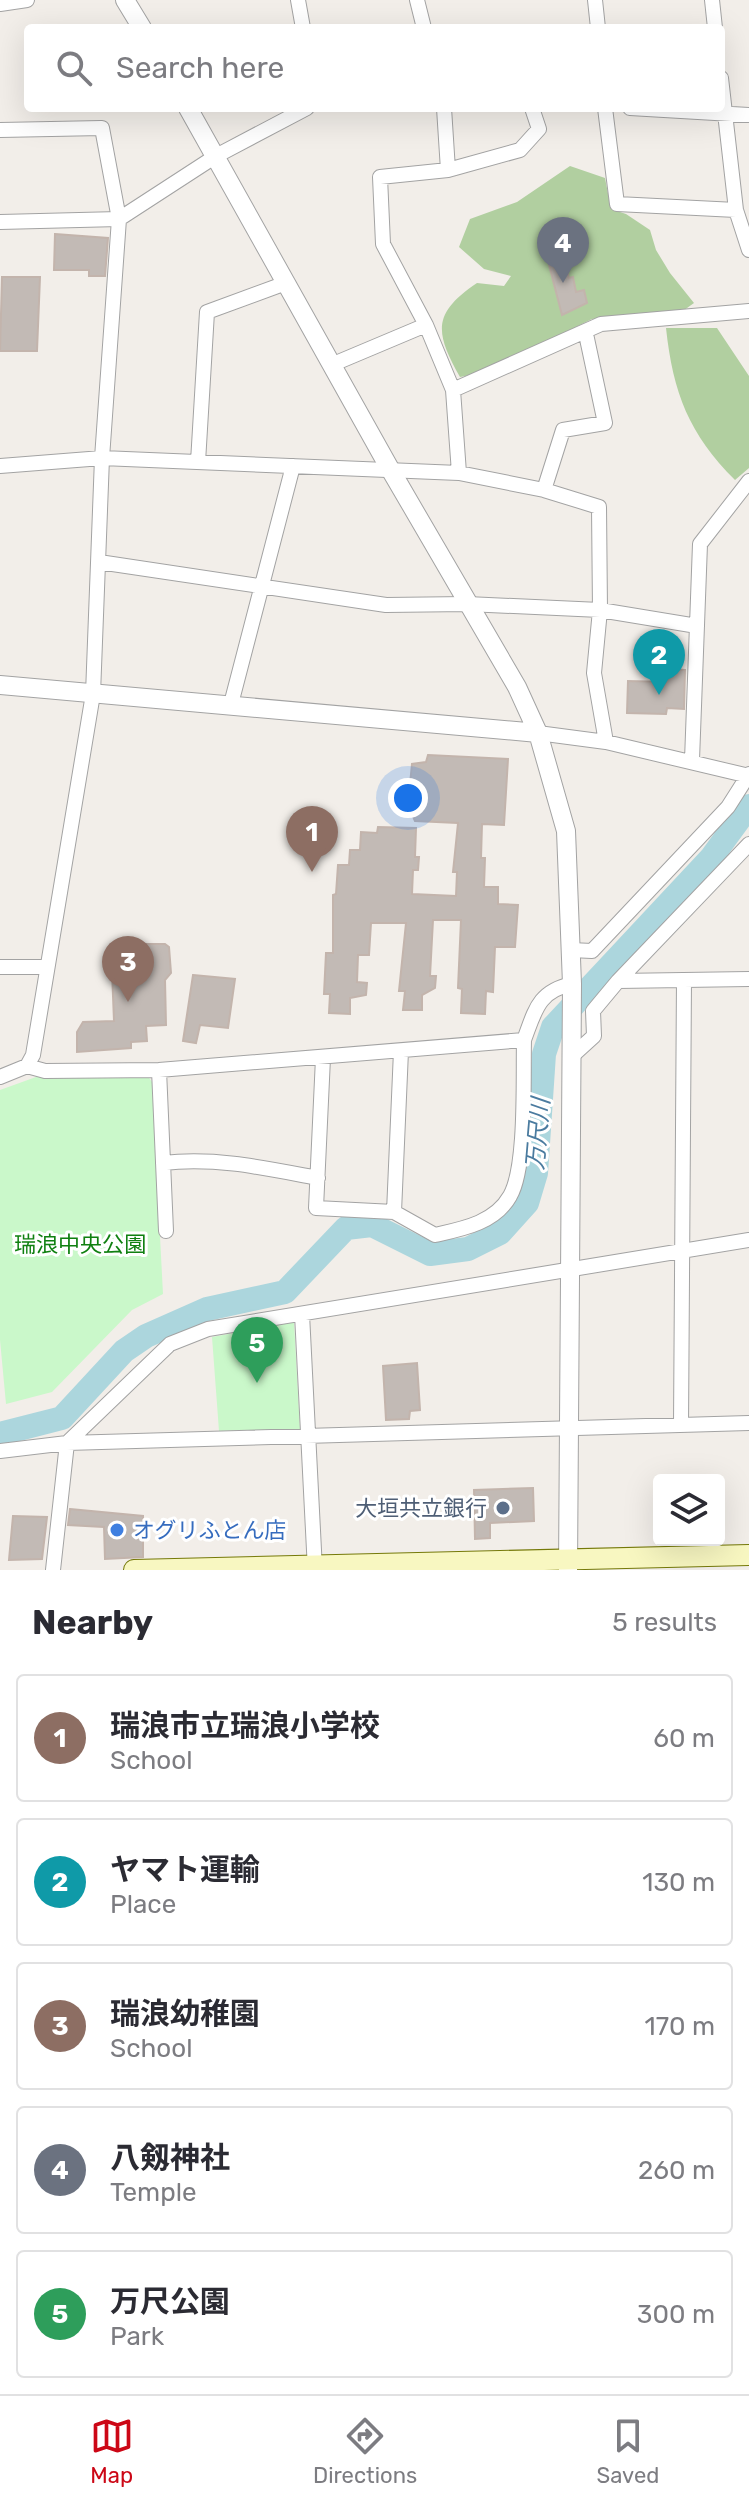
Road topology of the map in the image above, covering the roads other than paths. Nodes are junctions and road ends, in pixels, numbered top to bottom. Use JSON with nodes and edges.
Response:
{"nodes":[{"id":1,"x":27,"y":0,"type":"edge"},
{"id":2,"x":125,"y":0,"type":"edge"},
{"id":3,"x":298,"y":0,"type":"edge"},
{"id":4,"x":417,"y":0,"type":"edge"},
{"id":5,"x":595,"y":0,"type":"edge"},
{"id":6,"x":712,"y":0,"type":"edge"},
{"id":7,"x":0,"y":4,"type":"edge"},
{"id":8,"x":140,"y":24,"type":"edge"},
{"id":9,"x":302,"y":24,"type":"edge"},
{"id":10,"x":423,"y":24,"type":"edge"},
{"id":11,"x":598,"y":24,"type":"edge"},
{"id":12,"x":715,"y":24,"type":"edge"},
{"id":13,"x":190,"y":112,"type":"edge"},
{"id":14,"x":299,"y":112,"type":"edge"},
{"id":15,"x":444,"y":112,"type":"edge"},
{"id":16,"x":533,"y":112,"type":"edge"},
{"id":17,"x":606,"y":112,"type":"edge"},
{"id":18,"x":706,"y":112,"type":"edge"},
{"id":19,"x":725,"y":113,"type":"junction"},
{"id":20,"x":749,"y":115,"type":"edge"},
{"id":21,"x":0,"y":130,"type":"edge"},
{"id":22,"x":216,"y":156,"type":"junction"},
{"id":23,"x":448,"y":170,"type":"junction"},
{"id":24,"x":736,"y":210,"type":"junction"},
{"id":25,"x":119,"y":219,"type":"junction"},
{"id":26,"x":0,"y":222,"type":"edge"},
{"id":27,"x":749,"y":250,"type":"edge"},
{"id":28,"x":286,"y":283,"type":"junction"},
{"id":29,"x":749,"y":311,"type":"edge"},
{"id":30,"x":426,"y":325,"type":"junction"},
{"id":31,"x":586,"y":334,"type":"junction"},
{"id":32,"x":331,"y":365,"type":"junction"},
{"id":33,"x":453,"y":390,"type":"junction"},
{"id":34,"x":102,"y":458,"type":"junction"},
{"id":35,"x":198,"y":462,"type":"junction"},
{"id":36,"x":0,"y":466,"type":"edge"},
{"id":37,"x":293,"y":466,"type":"junction"},
{"id":38,"x":390,"y":469,"type":"junction"},
{"id":39,"x":459,"y":473,"type":"junction"},
{"id":40,"x":749,"y":481,"type":"edge"},
{"id":41,"x":544,"y":490,"type":"junction"},
{"id":42,"x":99,"y":562,"type":"junction"},
{"id":43,"x":261,"y":585,"type":"junction"},
{"id":44,"x":467,"y":604,"type":"junction"},
{"id":45,"x":600,"y":610,"type":"junction"},
{"id":46,"x":697,"y":626,"type":"junction"},
{"id":47,"x":0,"y":685,"type":"edge"},
{"id":48,"x":93,"y":694,"type":"junction"},
{"id":49,"x":231,"y":704,"type":"junction"},
{"id":50,"x":538,"y":733,"type":"junction"},
{"id":51,"x":606,"y":742,"type":"junction"},
{"id":52,"x":692,"y":760,"type":"junction"},
{"id":53,"x":749,"y":775,"type":"edge"},
{"id":54,"x":749,"y":844,"type":"edge"},
{"id":55,"x":571,"y":950,"type":"junction"},
{"id":56,"x":0,"y":967,"type":"edge"},
{"id":57,"x":45,"y":967,"type":"junction"},
{"id":58,"x":749,"y":979,"type":"edge"},
{"id":59,"x":684,"y":980,"type":"junction"},
{"id":60,"x":618,"y":981,"type":"junction"},
{"id":61,"x":572,"y":984,"type":"junction"},
{"id":62,"x":524,"y":1040,"type":"junction"},
{"id":63,"x":401,"y":1051,"type":"junction"},
{"id":64,"x":572,"y":1056,"type":"junction"},
{"id":65,"x":323,"y":1058,"type":"junction"},
{"id":66,"x":27,"y":1066,"type":"junction"},
{"id":67,"x":159,"y":1070,"type":"junction"},
{"id":68,"x":0,"y":1077,"type":"edge"},
{"id":69,"x":163,"y":1163,"type":"junction"},
{"id":70,"x":318,"y":1178,"type":"junction"},
{"id":71,"x":394,"y":1212,"type":"junction"},
{"id":72,"x":166,"y":1231,"type":"dead end"},
{"id":73,"x":749,"y":1240,"type":"edge"},
{"id":74,"x":681,"y":1251,"type":"junction"},
{"id":75,"x":570,"y":1270,"type":"junction"},
{"id":76,"x":302,"y":1314,"type":"junction"},
{"id":77,"x":749,"y":1423,"type":"edge"},
{"id":78,"x":681,"y":1425,"type":"junction"},
{"id":79,"x":568,"y":1427,"type":"junction"},
{"id":80,"x":308,"y":1435,"type":"junction"},
{"id":81,"x":67,"y":1443,"type":"junction"},
{"id":82,"x":0,"y":1451,"type":"edge"},
{"id":83,"x":749,"y":1555,"type":"edge"},
{"id":84,"x":568,"y":1565,"type":"edge"},
{"id":85,"x":315,"y":1568,"type":"edge"},
{"id":86,"x":53,"y":1570,"type":"edge"},
{"id":87,"x":134,"y":1570,"type":"edge"}],
"edges":[{"from":1,"to":7,"type":"street"},
{"from":2,"to":8,"type":"street"},
{"from":3,"to":9,"type":"street"},
{"from":4,"to":10,"type":"street"},
{"from":5,"to":11,"type":"street"},
{"from":6,"to":12,"type":"street"},
{"from":13,"to":22,"type":"street"},
{"from":14,"to":22,"type":"street"},
{"from":15,"to":23,"type":"street"},
{"from":16,"to":23,"type":"street"},
{"from":17,"to":24,"type":"street"},
{"from":18,"to":19,"type":"street"},
{"from":19,"to":20,"type":"street"},
{"from":19,"to":24,"type":"street"},
{"from":21,"to":25,"type":"street"},
{"from":22,"to":25,"type":"street"},
{"from":22,"to":28,"type":"street"},
{"from":23,"to":30,"type":"street"},
{"from":24,"to":27,"type":"street"},
{"from":25,"to":26,"type":"street"},
{"from":25,"to":34,"type":"street"},
{"from":28,"to":32,"type":"street"},
{"from":28,"to":35,"type":"street"},
{"from":29,"to":31,"type":"street"},
{"from":30,"to":32,"type":"street"},
{"from":30,"to":33,"type":"street"},
{"from":31,"to":33,"type":"street"},
{"from":31,"to":41,"type":"street"},
{"from":32,"to":38,"type":"street"},
{"from":33,"to":39,"type":"street"},
{"from":34,"to":35,"type":"street"},
{"from":34,"to":36,"type":"street"},
{"from":34,"to":42,"type":"street"},
{"from":35,"to":37,"type":"street"},
{"from":37,"to":38,"type":"street"},
{"from":37,"to":43,"type":"street"},
{"from":38,"to":39,"type":"street"},
{"from":38,"to":44,"type":"street"},
{"from":39,"to":41,"type":"street"},
{"from":40,"to":46,"type":"street"},
{"from":41,"to":45,"type":"street"},
{"from":42,"to":43,"type":"street"},
{"from":42,"to":48,"type":"street"},
{"from":43,"to":44,"type":"street"},
{"from":43,"to":49,"type":"street"},
{"from":44,"to":45,"type":"street"},
{"from":44,"to":50,"type":"street"},
{"from":45,"to":46,"type":"street"},
{"from":45,"to":51,"type":"street"},
{"from":46,"to":52,"type":"street"},
{"from":47,"to":48,"type":"street"},
{"from":48,"to":49,"type":"street"},
{"from":48,"to":57,"type":"street"},
{"from":49,"to":50,"type":"street"},
{"from":50,"to":51,"type":"street"},
{"from":50,"to":55,"type":"street"},
{"from":51,"to":52,"type":"street"},
{"from":52,"to":53,"type":"street"},
{"from":53,"to":55,"type":"street"},
{"from":54,"to":60,"type":"street"},
{"from":55,"to":61,"type":"street"},
{"from":56,"to":57,"type":"street"},
{"from":57,"to":66,"type":"street"},
{"from":58,"to":59,"type":"street"},
{"from":59,"to":60,"type":"street"},
{"from":59,"to":74,"type":"street"},
{"from":60,"to":64,"type":"street"},
{"from":61,"to":62,"type":"street"},
{"from":61,"to":64,"type":"street"},
{"from":62,"to":63,"type":"street"},
{"from":62,"to":71,"type":"street"},
{"from":63,"to":65,"type":"street"},
{"from":63,"to":71,"type":"street"},
{"from":64,"to":75,"type":"street"},
{"from":65,"to":67,"type":"street"},
{"from":65,"to":70,"type":"street"},
{"from":66,"to":67,"type":"street"},
{"from":66,"to":68,"type":"street"},
{"from":67,"to":69,"type":"street"},
{"from":69,"to":70,"type":"street"},
{"from":69,"to":72,"type":"street"},
{"from":70,"to":71,"type":"street"},
{"from":73,"to":74,"type":"street"},
{"from":74,"to":75,"type":"street"},
{"from":74,"to":78,"type":"street"},
{"from":75,"to":76,"type":"street"},
{"from":75,"to":79,"type":"street"},
{"from":76,"to":80,"type":"street"},
{"from":76,"to":81,"type":"street"},
{"from":77,"to":78,"type":"street"},
{"from":78,"to":79,"type":"street"},
{"from":79,"to":80,"type":"street"},
{"from":79,"to":84,"type":"street"},
{"from":80,"to":81,"type":"street"},
{"from":80,"to":85,"type":"street"},
{"from":81,"to":82,"type":"street"},
{"from":81,"to":86,"type":"street"},
{"from":83,"to":84,"type":"main road"},
{"from":84,"to":85,"type":"main road"},
{"from":85,"to":87,"type":"main road"}]}
